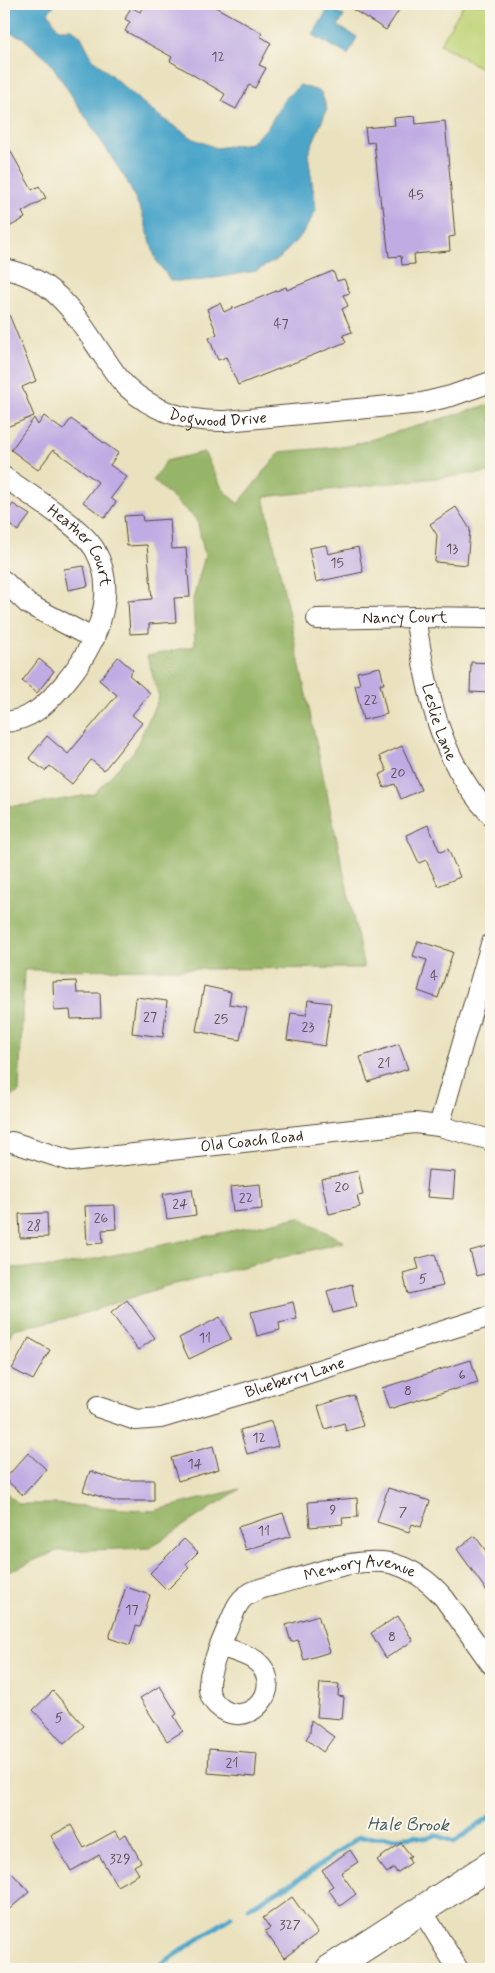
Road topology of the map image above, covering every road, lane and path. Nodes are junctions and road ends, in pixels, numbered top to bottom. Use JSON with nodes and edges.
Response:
{"nodes":[{"id":1,"x":4,"y":269,"type":"edge"},
{"id":2,"x":491,"y":382,"type":"edge"},
{"id":3,"x":4,"y":477,"type":"edge"},
{"id":4,"x":4,"y":581,"type":"edge"},
{"id":5,"x":415,"y":617,"type":"junction"},
{"id":6,"x":491,"y":618,"type":"edge"},
{"id":7,"x":317,"y":619,"type":"dead end"},
{"id":8,"x":94,"y":639,"type":"junction"},
{"id":9,"x":4,"y":722,"type":"edge"},
{"id":10,"x":491,"y":815,"type":"edge"},
{"id":11,"x":491,"y":944,"type":"edge"},
{"id":12,"x":439,"y":1126,"type":"junction"},
{"id":13,"x":491,"y":1140,"type":"edge"},
{"id":14,"x":12,"y":1142,"type":"dead end"},
{"id":15,"x":491,"y":1316,"type":"edge"},
{"id":16,"x":98,"y":1407,"type":"dead end"},
{"id":17,"x":221,"y":1646,"type":"dead end"},
{"id":18,"x":491,"y":1664,"type":"edge"},
{"id":19,"x":491,"y":1865,"type":"edge"},
{"id":20,"x":421,"y":1910,"type":"junction"},
{"id":21,"x":330,"y":1969,"type":"edge"},
{"id":22,"x":458,"y":1969,"type":"edge"}],
"edges":[{"from":1,"to":2,"type":"street","name":"Dogwood Drive"},
{"from":3,"to":8,"type":"street","name":"Heather Court"},
{"from":4,"to":8,"type":"street"},
{"from":5,"to":6,"type":"street","name":"Nancy Court"},
{"from":5,"to":7,"type":"street","name":"Nancy Court"},
{"from":5,"to":10,"type":"street","name":"Leslie Lane"},
{"from":8,"to":9,"type":"street","name":"Heather Court"},
{"from":11,"to":12,"type":"street"},
{"from":12,"to":13,"type":"street","name":"Old Coach Road"},
{"from":12,"to":14,"type":"street","name":"Old Coach Road"},
{"from":15,"to":16,"type":"street","name":"Blueberry Lane"},
{"from":17,"to":18,"type":"street","name":"Memory Avenue"},
{"from":19,"to":20,"type":"main road"},
{"from":20,"to":21,"type":"main road"},
{"from":20,"to":22,"type":"street"}]}
